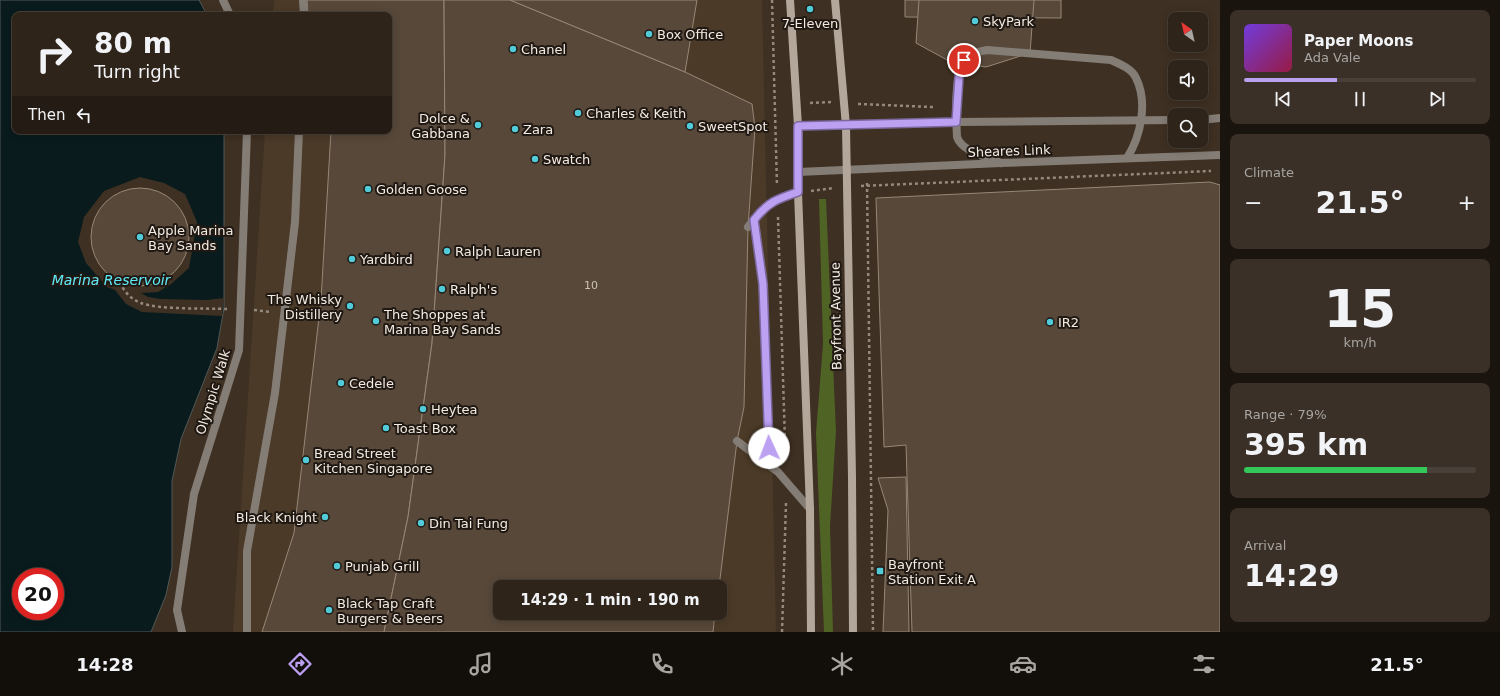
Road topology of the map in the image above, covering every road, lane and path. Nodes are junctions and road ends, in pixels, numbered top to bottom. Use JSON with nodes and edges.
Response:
{"nodes":[{"id":1,"x":223,"y":0,"type":"edge"},
{"id":2,"x":303,"y":0,"type":"edge"},
{"id":3,"x":772,"y":0,"type":"edge"},
{"id":4,"x":790,"y":0,"type":"edge"},
{"id":5,"x":835,"y":0,"type":"edge"},
{"id":6,"x":229,"y":12,"type":"edge"},
{"id":7,"x":304,"y":12,"type":"edge"},
{"id":8,"x":845,"y":101,"type":"junction"},
{"id":9,"x":796,"y":104,"type":"junction"},
{"id":10,"x":1220,"y":118,"type":"edge"},
{"id":11,"x":1208,"y":119,"type":"edge"},
{"id":12,"x":1168,"y":120,"type":"edge"},
{"id":13,"x":1142,"y":121,"type":"junction"},
{"id":14,"x":956,"y":122,"type":"junction"},
{"id":15,"x":798,"y":126,"type":"junction"},
{"id":16,"x":846,"y":126,"type":"junction"},
{"id":17,"x":247,"y":134,"type":"edge"},
{"id":18,"x":299,"y":134,"type":"edge"},
{"id":19,"x":1220,"y":155,"type":"edge"},
{"id":20,"x":1127,"y":158,"type":"junction"},
{"id":21,"x":1001,"y":163,"type":"junction"},
{"id":22,"x":865,"y":169,"type":"junction"},
{"id":23,"x":846,"y":171,"type":"junction"},
{"id":24,"x":1212,"y":171,"type":"dead end"},
{"id":25,"x":798,"y":172,"type":"junction"},
{"id":26,"x":867,"y":186,"type":"junction"},
{"id":27,"x":846,"y":187,"type":"junction"},
{"id":28,"x":798,"y":192,"type":"junction"},
{"id":29,"x":778,"y":198,"type":"junction"},
{"id":30,"x":754,"y":220,"type":"junction"},
{"id":31,"x":748,"y":227,"type":"dead end"},
{"id":32,"x":120,"y":282,"type":"dead end"},
{"id":33,"x":244,"y":309,"type":"junction"},
{"id":34,"x":272,"y":312,"type":"dead end"},
{"id":35,"x":737,"y":441,"type":"dead end"},
{"id":36,"x":785,"y":443,"type":"dead end"},
{"id":37,"x":770,"y":465,"type":"junction"},
{"id":38,"x":786,"y":481,"type":"junction"},
{"id":39,"x":810,"y":509,"type":"junction"},
{"id":40,"x":182,"y":632,"type":"edge"},
{"id":41,"x":247,"y":632,"type":"edge"},
{"id":42,"x":782,"y":632,"type":"edge"},
{"id":43,"x":811,"y":632,"type":"edge"},
{"id":44,"x":853,"y":632,"type":"edge"},
{"id":45,"x":873,"y":632,"type":"edge"}],
"edges":[{"from":1,"to":6,"type":"street"},
{"from":2,"to":7,"type":"street"},
{"from":3,"to":29,"type":"path"},
{"from":4,"to":9,"type":"main road"},
{"from":5,"to":8,"type":"main road","name":"Bayfront Avenue"},
{"from":8,"to":9,"type":"path"},
{"from":8,"to":16,"type":"main road","name":"Bayfront Avenue"},
{"from":9,"to":15,"type":"main road"},
{"from":10,"to":11,"type":"street"},
{"from":12,"to":13,"type":"street"},
{"from":13,"to":14,"type":"street"},
{"from":13,"to":14,"type":"street"},
{"from":13,"to":20,"type":"street"},
{"from":14,"to":16,"type":"street"},
{"from":14,"to":21,"type":"street"},
{"from":15,"to":16,"type":"street"},
{"from":15,"to":25,"type":"main road"},
{"from":16,"to":23,"type":"main road","name":"Bayfront Avenue"},
{"from":17,"to":33,"type":"street","name":"Olympic Walk"},
{"from":18,"to":41,"type":"street"},
{"from":19,"to":20,"type":"street","name":"Sheares Link"},
{"from":20,"to":21,"type":"street","name":"Sheares Link"},
{"from":21,"to":22,"type":"street","name":"Sheares Link"},
{"from":22,"to":23,"type":"street","name":"Sheares Link"},
{"from":22,"to":26,"type":"path"},
{"from":23,"to":25,"type":"street","name":"Sheares Link"},
{"from":23,"to":27,"type":"main road","name":"Bayfront Avenue"},
{"from":24,"to":26,"type":"path"},
{"from":25,"to":28,"type":"main road"},
{"from":26,"to":27,"type":"path"},
{"from":26,"to":45,"type":"path"},
{"from":27,"to":28,"type":"path"},
{"from":27,"to":44,"type":"main road","name":"Bayfront Avenue"},
{"from":28,"to":29,"type":"street"},
{"from":28,"to":39,"type":"main road"},
{"from":29,"to":30,"type":"street"},
{"from":29,"to":36,"type":"path"},
{"from":30,"to":31,"type":"street"},
{"from":30,"to":37,"type":"street"},
{"from":32,"to":33,"type":"path"},
{"from":33,"to":34,"type":"path"},
{"from":33,"to":40,"type":"street","name":"Olympic Walk"},
{"from":35,"to":37,"type":"street"},
{"from":37,"to":38,"type":"street"},
{"from":38,"to":39,"type":"street"},
{"from":38,"to":42,"type":"path"},
{"from":39,"to":43,"type":"main road"}]}
